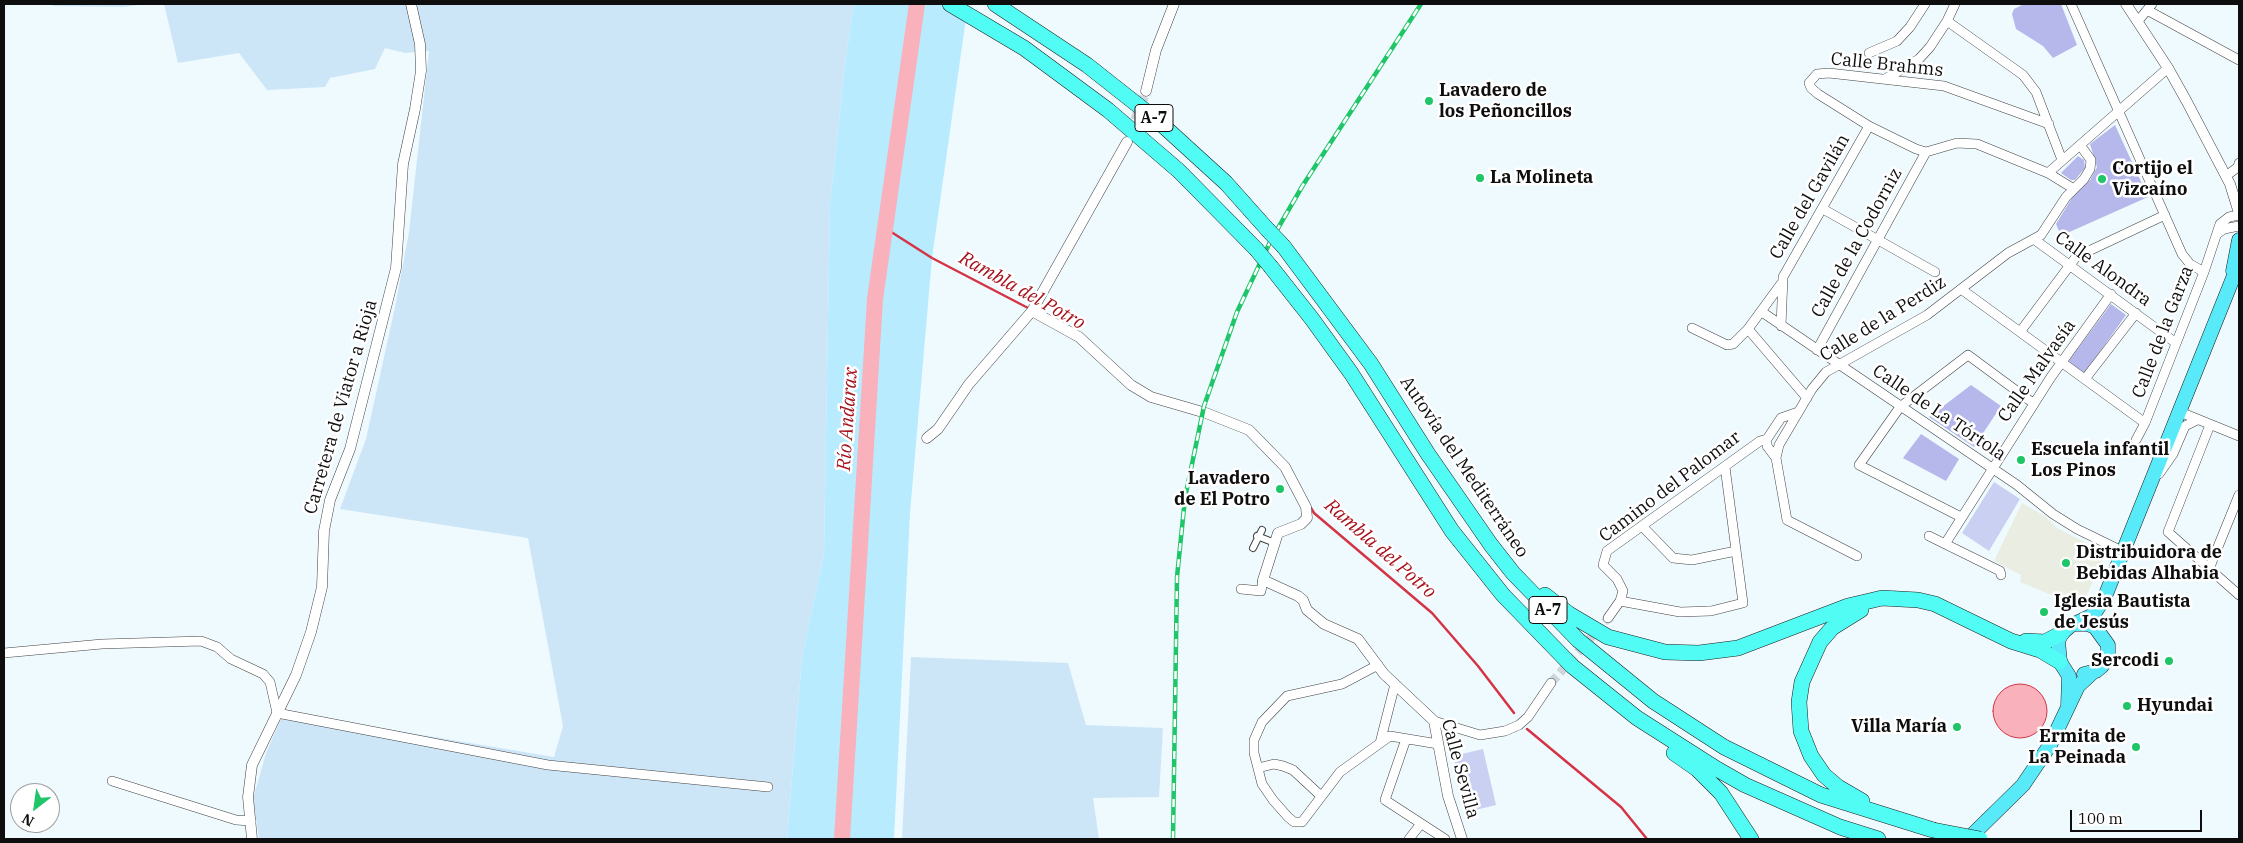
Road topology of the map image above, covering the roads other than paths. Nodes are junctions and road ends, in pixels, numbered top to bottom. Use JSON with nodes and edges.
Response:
{"nodes":[{"id":1,"x":411,"y":4,"type":"edge"},
{"id":2,"x":950,"y":4,"type":"edge"},
{"id":3,"x":995,"y":4,"type":"edge"},
{"id":4,"x":1174,"y":4,"type":"edge"},
{"id":5,"x":1925,"y":4,"type":"edge"},
{"id":6,"x":1954,"y":4,"type":"edge"},
{"id":7,"x":2071,"y":4,"type":"edge"},
{"id":8,"x":2126,"y":4,"type":"edge"},
{"id":9,"x":2150,"y":7,"type":"edge"},
{"id":10,"x":1947,"y":21,"type":"junction"},
{"id":11,"x":2138,"y":21,"type":"junction"},
{"id":12,"x":1869,"y":53,"type":"dead end"},
{"id":13,"x":2239,"y":60,"type":"edge"},
{"id":14,"x":2168,"y":68,"type":"junction"},
{"id":15,"x":1884,"y":79,"type":"junction"},
{"id":16,"x":1146,"y":91,"type":"tunnel mouth"},
{"id":17,"x":2119,"y":110,"type":"junction"},
{"id":18,"x":2049,"y":124,"type":"junction"},
{"id":19,"x":1868,"y":126,"type":"junction"},
{"id":20,"x":1127,"y":142,"type":"tunnel mouth"},
{"id":21,"x":2080,"y":145,"type":"junction"},
{"id":22,"x":1926,"y":152,"type":"junction"},
{"id":23,"x":2062,"y":160,"type":"junction"},
{"id":24,"x":2239,"y":163,"type":"edge"},
{"id":25,"x":2048,"y":173,"type":"junction"},
{"id":26,"x":2228,"y":180,"type":"junction"},
{"id":27,"x":2074,"y":189,"type":"junction"},
{"id":28,"x":2239,"y":191,"type":"edge"},
{"id":29,"x":1823,"y":210,"type":"junction"},
{"id":30,"x":2239,"y":214,"type":"edge"},
{"id":31,"x":2165,"y":215,"type":"junction"},
{"id":32,"x":2239,"y":226,"type":"edge"},
{"id":33,"x":2217,"y":234,"type":"junction"},
{"id":34,"x":1878,"y":240,"type":"junction"},
{"id":35,"x":2035,"y":240,"type":"junction"},
{"id":36,"x":2239,"y":240,"type":"edge"},
{"id":37,"x":2239,"y":263,"type":"edge"},
{"id":38,"x":2070,"y":265,"type":"junction"},
{"id":39,"x":1934,"y":272,"type":"dead end"},
{"id":40,"x":2204,"y":272,"type":"junction"},
{"id":41,"x":1781,"y":284,"type":"junction"},
{"id":42,"x":1961,"y":289,"type":"junction"},
{"id":43,"x":2111,"y":294,"type":"junction"},
{"id":44,"x":2226,"y":294,"type":"junction"},
{"id":45,"x":1032,"y":311,"type":"junction"},
{"id":46,"x":1762,"y":312,"type":"junction"},
{"id":47,"x":2136,"y":313,"type":"junction"},
{"id":48,"x":1781,"y":326,"type":"junction"},
{"id":49,"x":1692,"y":328,"type":"dead end"},
{"id":50,"x":1748,"y":330,"type":"junction"},
{"id":51,"x":2020,"y":332,"type":"junction"},
{"id":52,"x":2176,"y":343,"type":"junction"},
{"id":53,"x":1817,"y":350,"type":"junction"},
{"id":54,"x":2061,"y":361,"type":"junction"},
{"id":55,"x":1838,"y":364,"type":"junction"},
{"id":56,"x":2085,"y":379,"type":"junction"},
{"id":57,"x":1807,"y":398,"type":"junction"},
{"id":58,"x":2033,"y":403,"type":"junction"},
{"id":59,"x":1900,"y":407,"type":"junction"},
{"id":60,"x":1798,"y":412,"type":"junction"},
{"id":61,"x":2180,"y":412,"type":"junction"},
{"id":62,"x":2197,"y":420,"type":"junction"},
{"id":63,"x":2145,"y":423,"type":"junction"},
{"id":64,"x":2210,"y":425,"type":"junction"},
{"id":65,"x":2239,"y":436,"type":"edge"},
{"id":66,"x":927,"y":438,"type":"dead end"},
{"id":67,"x":1767,"y":439,"type":"junction"},
{"id":68,"x":2136,"y":440,"type":"dead end"},
{"id":69,"x":1776,"y":458,"type":"junction"},
{"id":70,"x":1725,"y":467,"type":"junction"},
{"id":71,"x":1991,"y":468,"type":"junction"},
{"id":72,"x":2153,"y":482,"type":"junction"},
{"id":73,"x":2239,"y":495,"type":"edge"},
{"id":74,"x":1961,"y":517,"type":"junction"},
{"id":75,"x":1642,"y":526,"type":"junction"},
{"id":76,"x":1929,"y":536,"type":"dead end"},
{"id":77,"x":1275,"y":543,"type":"junction"},
{"id":78,"x":1945,"y":544,"type":"junction"},
{"id":79,"x":1252,"y":548,"type":"dead end"},
{"id":80,"x":1736,"y":550,"type":"junction"},
{"id":81,"x":2124,"y":552,"type":"junction"},
{"id":82,"x":1857,"y":556,"type":"dead end"},
{"id":83,"x":2209,"y":569,"type":"junction"},
{"id":84,"x":1514,"y":573,"type":"junction"},
{"id":85,"x":2001,"y":575,"type":"dead end"},
{"id":86,"x":1264,"y":580,"type":"junction"},
{"id":87,"x":1241,"y":589,"type":"dead end"},
{"id":88,"x":2109,"y":589,"type":"junction"},
{"id":89,"x":2238,"y":592,"type":"edge"},
{"id":90,"x":1901,"y":598,"type":"junction"},
{"id":91,"x":1620,"y":601,"type":"junction"},
{"id":92,"x":1608,"y":618,"type":"tunnel mouth"},
{"id":93,"x":2066,"y":630,"type":"junction"},
{"id":94,"x":2002,"y":636,"type":"junction"},
{"id":95,"x":2105,"y":638,"type":"junction"},
{"id":96,"x":4,"y":653,"type":"edge"},
{"id":97,"x":1378,"y":665,"type":"junction"},
{"id":98,"x":2063,"y":665,"type":"junction"},
{"id":99,"x":2092,"y":673,"type":"junction"},
{"id":100,"x":1551,"y":683,"type":"tunnel mouth"},
{"id":101,"x":1395,"y":684,"type":"junction"},
{"id":102,"x":2068,"y":706,"type":"junction"},
{"id":103,"x":277,"y":713,"type":"junction"},
{"id":104,"x":1637,"y":718,"type":"junction"},
{"id":105,"x":1434,"y":721,"type":"junction"},
{"id":106,"x":1406,"y":739,"type":"junction"},
{"id":107,"x":1380,"y":743,"type":"junction"},
{"id":108,"x":1438,"y":744,"type":"junction"},
{"id":109,"x":1258,"y":768,"type":"junction"},
{"id":110,"x":112,"y":781,"type":"dead end"},
{"id":111,"x":768,"y":787,"type":"dead end"},
{"id":112,"x":1321,"y":796,"type":"junction"},
{"id":113,"x":251,"y":821,"type":"junction"},
{"id":114,"x":1904,"y":822,"type":"junction"},
{"id":115,"x":1420,"y":825,"type":"junction"},
{"id":116,"x":252,"y":839,"type":"edge"},
{"id":117,"x":1409,"y":839,"type":"edge"},
{"id":118,"x":1445,"y":839,"type":"edge"},
{"id":119,"x":1462,"y":839,"type":"edge"},
{"id":120,"x":1751,"y":839,"type":"edge"},
{"id":121,"x":1878,"y":839,"type":"edge"},
{"id":122,"x":1968,"y":839,"type":"edge"},
{"id":123,"x":1980,"y":839,"type":"edge"}],
"edges":[{"from":1,"to":103,"type":"street","name":"Carretera de Viator a Rioja"},
{"from":2,"to":104,"type":"highway","number":"A-7","bridge":true},
{"from":3,"to":84,"type":"highway","name":"Autovía del Mediterráneo","number":"A-7","bridge":true},
{"from":4,"to":16,"type":"street"},
{"from":5,"to":12,"type":"street"},
{"from":6,"to":10,"type":"street"},
{"from":7,"to":17,"type":"street"},
{"from":8,"to":11,"type":"street"},
{"from":9,"to":11,"type":"street"},
{"from":9,"to":13,"type":"street"},
{"from":10,"to":15,"type":"street"},
{"from":10,"to":18,"type":"street"},
{"from":11,"to":14,"type":"street"},
{"from":14,"to":17,"type":"street"},
{"from":14,"to":26,"type":"street"},
{"from":15,"to":18,"type":"street","name":"Calle Brahms"},
{"from":15,"to":19,"type":"street","name":"Calle Brahms"},
{"from":17,"to":21,"type":"street"},
{"from":17,"to":31,"type":"street"},
{"from":18,"to":23,"type":"street"},
{"from":19,"to":22,"type":"street"},
{"from":19,"to":29,"type":"street","name":"Calle del Gavilán"},
{"from":20,"to":45,"type":"street"},
{"from":21,"to":23,"type":"street"},
{"from":21,"to":27,"type":"street","name":"Calle de la Perdiz"},
{"from":22,"to":25,"type":"street"},
{"from":22,"to":34,"type":"street","name":"Calle de la Codorniz"},
{"from":23,"to":25,"type":"street"},
{"from":24,"to":26,"type":"street"},
{"from":25,"to":27,"type":"street"},
{"from":26,"to":28,"type":"street"},
{"from":26,"to":30,"type":"street"},
{"from":27,"to":35,"type":"street","name":"Calle de la Perdiz"},
{"from":29,"to":34,"type":"street","name":"Calle de la Perdiz"},
{"from":29,"to":41,"type":"street","name":"Calle del Gavilán"},
{"from":30,"to":33,"type":"street","name":"Calle de la Garza"},
{"from":31,"to":38,"type":"street"},
{"from":31,"to":40,"type":"street"},
{"from":32,"to":33,"type":"street"},
{"from":33,"to":40,"type":"street","name":"Calle de la Garza"},
{"from":34,"to":39,"type":"street","name":"Calle de la Perdiz"},
{"from":34,"to":53,"type":"street","name":"Calle de la Codorniz"},
{"from":35,"to":38,"type":"street","name":"Calle Alondra"},
{"from":35,"to":42,"type":"street","name":"Calle de la Perdiz"},
{"from":36,"to":44,"type":"highway"},
{"from":37,"to":44,"type":"highway"},
{"from":38,"to":43,"type":"street","name":"Calle Alondra"},
{"from":38,"to":51,"type":"street"},
{"from":40,"to":52,"type":"street","name":"Calle de la Garza"},
{"from":41,"to":46,"type":"street","name":"Calle del Gavilán"},
{"from":41,"to":48,"type":"street","name":"Calle del Gavilán"},
{"from":42,"to":51,"type":"street"},
{"from":42,"to":55,"type":"street","name":"Calle de la Perdiz"},
{"from":43,"to":47,"type":"street","name":"Calle Alondra"},
{"from":43,"to":54,"type":"street","name":"Calle Malvasía"},
{"from":44,"to":61,"type":"highway"},
{"from":45,"to":66,"type":"street"},
{"from":45,"to":77,"type":"street"},
{"from":46,"to":48,"type":"street","name":"Calle de La Tórtola"},
{"from":46,"to":50,"type":"street","name":"Calle del Gavilán"},
{"from":47,"to":52,"type":"street","name":"Calle Alondra"},
{"from":47,"to":56,"type":"street"},
{"from":48,"to":53,"type":"street","name":"Calle de La Tórtola"},
{"from":49,"to":50,"type":"street","name":"Calle del Gavilán"},
{"from":50,"to":57,"type":"street"},
{"from":51,"to":54,"type":"street"},
{"from":52,"to":63,"type":"street","name":"Calle de la Garza"},
{"from":53,"to":55,"type":"street","name":"Calle de La Tórtola"},
{"from":54,"to":56,"type":"street"},
{"from":54,"to":58,"type":"street","name":"Calle Malvasía"},
{"from":55,"to":57,"type":"street","name":"Calle de la Perdiz"},
{"from":55,"to":59,"type":"street","name":"Calle de La Tórtola"},
{"from":56,"to":63,"type":"street"},
{"from":57,"to":60,"type":"street","name":"Calle de la Perdiz"},
{"from":58,"to":59,"type":"street"},
{"from":58,"to":71,"type":"street","name":"Calle Malvasía"},
{"from":59,"to":71,"type":"street","name":"Calle de La Tórtola"},
{"from":59,"to":74,"type":"street"},
{"from":60,"to":67,"type":"street","name":"Camino del Palomar"},
{"from":60,"to":69,"type":"street","name":"Calle de la Perdiz"},
{"from":61,"to":62,"type":"street"},
{"from":61,"to":72,"type":"highway"},
{"from":62,"to":64,"type":"street"},
{"from":62,"to":72,"type":"street"},
{"from":63,"to":68,"type":"street","name":"Calle de la Garza"},
{"from":64,"to":65,"type":"street"},
{"from":64,"to":83,"type":"street"},
{"from":67,"to":69,"type":"street","name":"Camino del Palomar"},
{"from":67,"to":70,"type":"street","name":"Camino del Palomar"},
{"from":69,"to":82,"type":"street"},
{"from":70,"to":75,"type":"street","name":"Camino del Palomar"},
{"from":70,"to":80,"type":"street"},
{"from":71,"to":74,"type":"street","name":"Calle Malvasía"},
{"from":71,"to":81,"type":"street","name":"Calle de La Tórtola"},
{"from":72,"to":81,"type":"highway"},
{"from":73,"to":83,"type":"street"},
{"from":74,"to":78,"type":"street","name":"Calle Malvasía"},
{"from":75,"to":80,"type":"street"},
{"from":75,"to":91,"type":"street","name":"Camino del Palomar"},
{"from":76,"to":78,"type":"street"},
{"from":77,"to":79,"type":"street"},
{"from":77,"to":86,"type":"street"},
{"from":78,"to":85,"type":"street"},
{"from":80,"to":91,"type":"street"},
{"from":81,"to":88,"type":"highway"},
{"from":83,"to":89,"type":"street"},
{"from":84,"to":90,"type":"highway"},
{"from":84,"to":114,"type":"highway","name":"Autovía del Mediterráneo","number":"A-7"},
{"from":86,"to":87,"type":"street"},
{"from":86,"to":97,"type":"street","name":"Calle Sevilla"},
{"from":88,"to":93,"type":"highway"},
{"from":88,"to":95,"type":"highway"},
{"from":90,"to":94,"type":"highway"},
{"from":90,"to":114,"type":"highway"},
{"from":91,"to":92,"type":"street"},
{"from":93,"to":94,"type":"highway"},
{"from":93,"to":95,"type":"highway"},
{"from":93,"to":98,"type":"highway"},
{"from":94,"to":98,"type":"highway"},
{"from":95,"to":99,"type":"highway"},
{"from":96,"to":103,"type":"street"},
{"from":97,"to":101,"type":"street","name":"Calle Sevilla"},
{"from":97,"to":109,"type":"street"},
{"from":98,"to":99,"type":"highway"},
{"from":98,"to":102,"type":"highway"},
{"from":99,"to":102,"type":"highway"},
{"from":100,"to":105,"type":"street"},
{"from":101,"to":105,"type":"street","name":"Calle Sevilla"},
{"from":101,"to":107,"type":"street"},
{"from":102,"to":122,"type":"highway"},
{"from":103,"to":111,"type":"street"},
{"from":103,"to":113,"type":"street","name":"Carretera de Viator a Rioja"},
{"from":104,"to":120,"type":"highway"},
{"from":104,"to":121,"type":"highway","number":"A-7"},
{"from":105,"to":108,"type":"street","name":"Calle Sevilla"},
{"from":106,"to":107,"type":"street"},
{"from":106,"to":108,"type":"street"},
{"from":106,"to":115,"type":"street"},
{"from":107,"to":112,"type":"street"},
{"from":108,"to":119,"type":"street","name":"Calle Sevilla"},
{"from":109,"to":112,"type":"street"},
{"from":109,"to":112,"type":"street"},
{"from":110,"to":113,"type":"street"},
{"from":113,"to":116,"type":"street","name":"Carretera de Viator a Rioja"},
{"from":114,"to":123,"type":"highway","name":"Autovía del Mediterráneo","number":"A-7","bridge":true},
{"from":115,"to":117,"type":"street"},
{"from":115,"to":118,"type":"street"}]}
